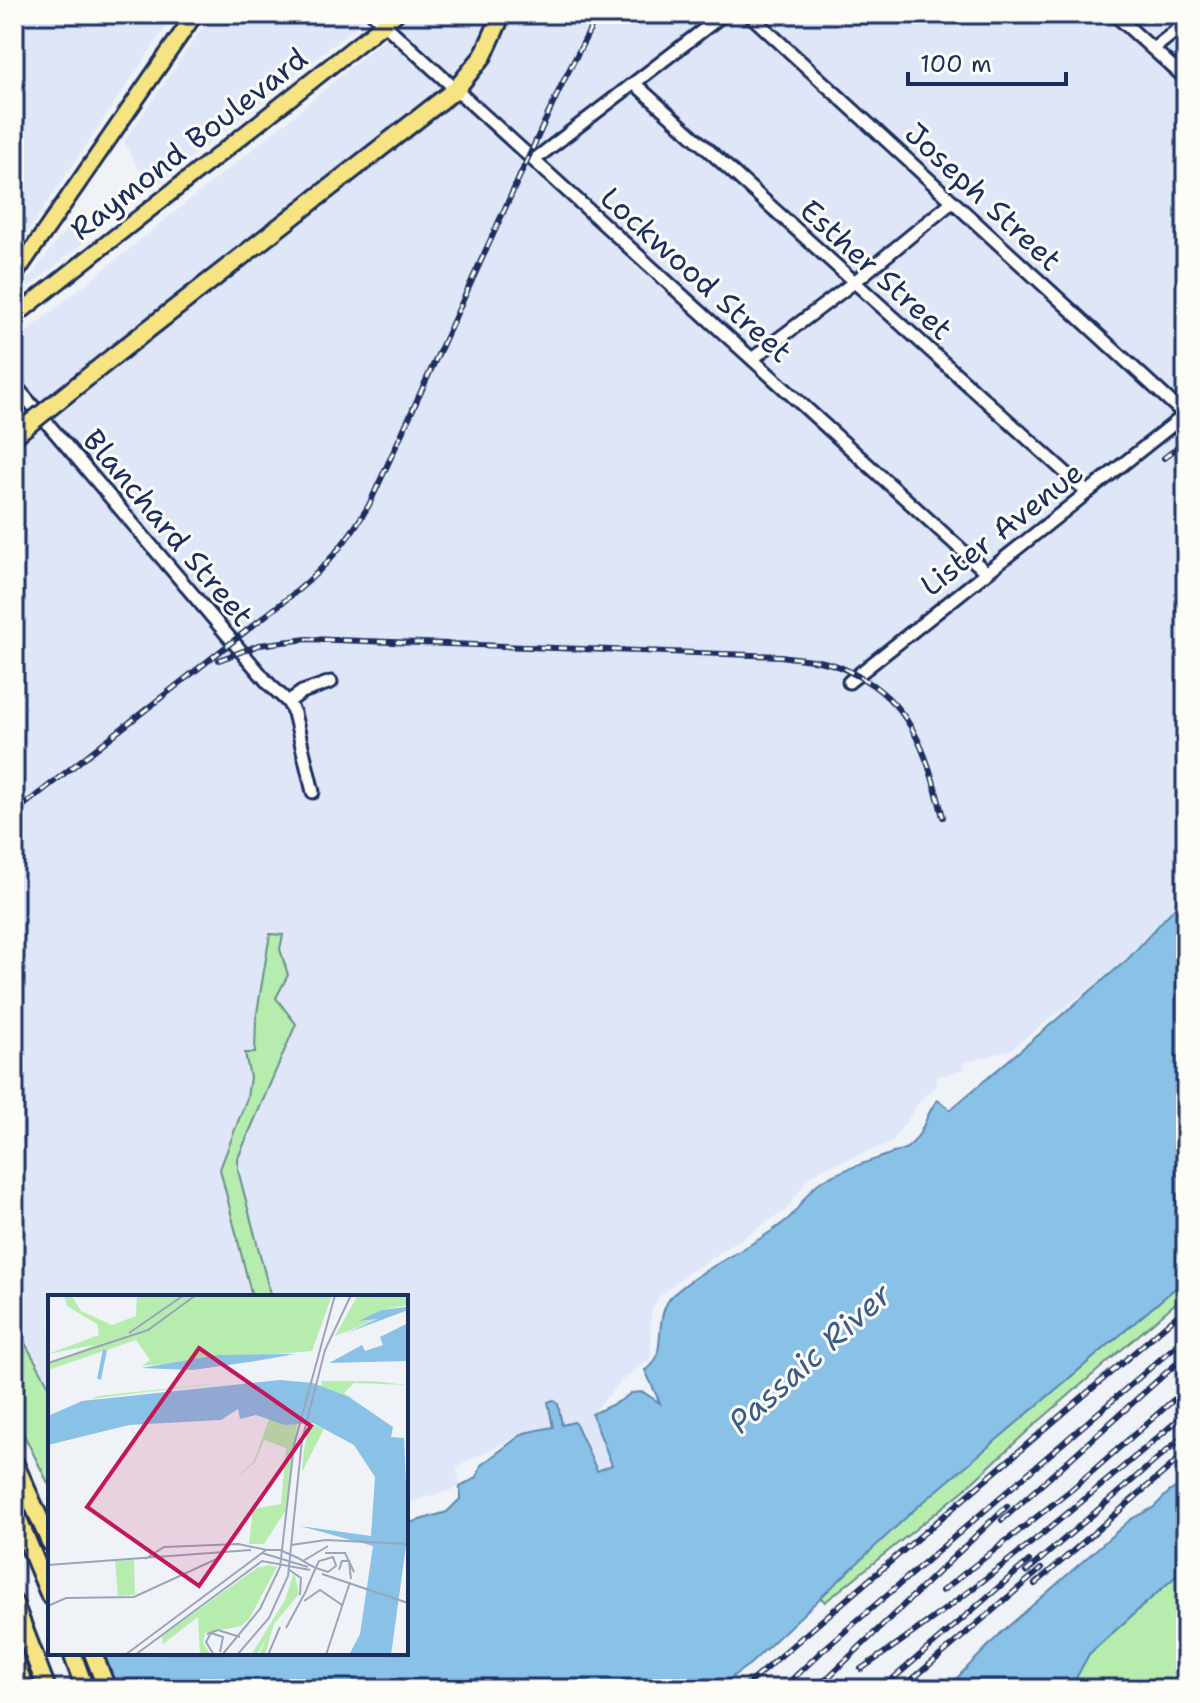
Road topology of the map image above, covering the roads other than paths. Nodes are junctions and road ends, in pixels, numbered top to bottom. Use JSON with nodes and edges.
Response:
{"nodes":[{"id":1,"x":195,"y":14,"type":"edge"},
{"id":2,"x":502,"y":14,"type":"edge"},
{"id":3,"x":724,"y":14,"type":"edge"},
{"id":4,"x":749,"y":14,"type":"edge"},
{"id":5,"x":1114,"y":14,"type":"edge"},
{"id":6,"x":385,"y":17,"type":"edge"},
{"id":7,"x":1186,"y":23,"type":"edge"},
{"id":8,"x":1153,"y":49,"type":"junction"},
{"id":9,"x":1186,"y":79,"type":"edge"},
{"id":10,"x":634,"y":83,"type":"junction"},
{"id":11,"x":456,"y":89,"type":"junction"},
{"id":12,"x":534,"y":160,"type":"junction"},
{"id":13,"x":952,"y":202,"type":"junction"},
{"id":14,"x":14,"y":276,"type":"edge"},
{"id":15,"x":853,"y":283,"type":"junction"},
{"id":16,"x":14,"y":317,"type":"edge"},
{"id":17,"x":752,"y":359,"type":"junction"},
{"id":18,"x":14,"y":384,"type":"edge"},
{"id":19,"x":1185,"y":415,"type":"edge"},
{"id":20,"x":14,"y":436,"type":"edge"},
{"id":21,"x":1087,"y":492,"type":"junction"},
{"id":22,"x":986,"y":572,"type":"junction"},
{"id":23,"x":331,"y":682,"type":"dead end"},
{"id":24,"x":849,"y":682,"type":"dead end"},
{"id":25,"x":288,"y":702,"type":"junction"},
{"id":26,"x":313,"y":792,"type":"dead end"},
{"id":27,"x":14,"y":1462,"type":"edge"},
{"id":28,"x":14,"y":1509,"type":"edge"},
{"id":29,"x":48,"y":1538,"type":"edge"},
{"id":30,"x":48,"y":1591,"type":"edge"},
{"id":31,"x":14,"y":1603,"type":"edge"},
{"id":32,"x":73,"y":1655,"type":"edge"},
{"id":33,"x":94,"y":1655,"type":"edge"},
{"id":34,"x":14,"y":1658,"type":"edge"},
{"id":35,"x":25,"y":1689,"type":"edge"},
{"id":36,"x":47,"y":1689,"type":"edge"},
{"id":37,"x":85,"y":1689,"type":"edge"},
{"id":38,"x":107,"y":1689,"type":"edge"}],
"edges":[{"from":1,"to":14,"type":"main road"},
{"from":2,"to":11,"type":"highway"},
{"from":3,"to":10,"type":"street"},
{"from":4,"to":13,"type":"street","name":"Joseph Street"},
{"from":5,"to":8,"type":"street"},
{"from":6,"to":11,"type":"street","name":"Lockwood Street"},
{"from":6,"to":16,"type":"main road","name":"Raymond Boulevard"},
{"from":7,"to":8,"type":"street"},
{"from":8,"to":9,"type":"street"},
{"from":10,"to":12,"type":"street"},
{"from":10,"to":15,"type":"street","name":"Esther Street"},
{"from":11,"to":12,"type":"street","name":"Lockwood Street"},
{"from":11,"to":20,"type":"highway","bridge":true},
{"from":12,"to":17,"type":"street","name":"Lockwood Street"},
{"from":13,"to":15,"type":"street"},
{"from":13,"to":19,"type":"street","name":"Joseph Street"},
{"from":15,"to":17,"type":"street"},
{"from":15,"to":21,"type":"street","name":"Esther Street"},
{"from":17,"to":22,"type":"street","name":"Lockwood Street"},
{"from":18,"to":25,"type":"street","name":"Blanchard Street"},
{"from":19,"to":21,"type":"street","name":"Lister Avenue"},
{"from":21,"to":22,"type":"street","name":"Lister Avenue"},
{"from":22,"to":24,"type":"street","name":"Lister Avenue"},
{"from":23,"to":25,"type":"street"},
{"from":25,"to":26,"type":"street","name":"Blanchard Street"},
{"from":27,"to":29,"type":"highway"},
{"from":28,"to":30,"type":"highway"},
{"from":31,"to":36,"type":"highway"},
{"from":32,"to":37,"type":"highway"},
{"from":33,"to":38,"type":"highway"},
{"from":34,"to":35,"type":"highway"}]}
